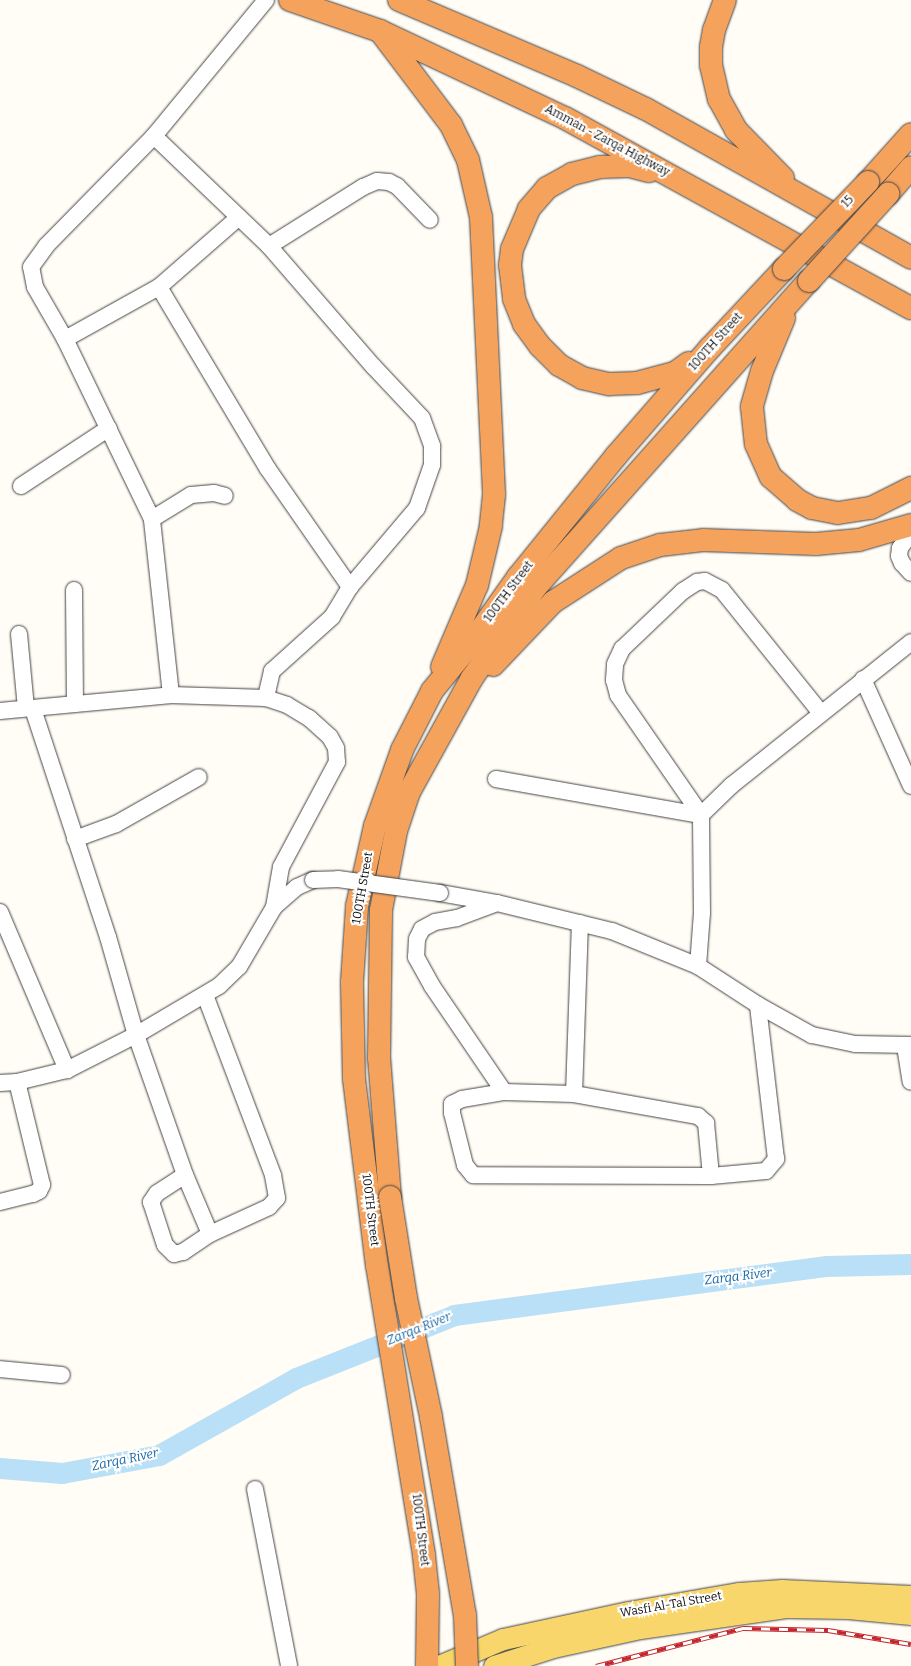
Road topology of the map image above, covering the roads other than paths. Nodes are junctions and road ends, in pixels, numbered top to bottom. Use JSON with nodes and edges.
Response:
{"nodes":[{"id":1,"x":266,"y":0,"type":"edge"},
{"id":2,"x":290,"y":0,"type":"edge"},
{"id":3,"x":399,"y":0,"type":"edge"},
{"id":4,"x":725,"y":0,"type":"edge"},
{"id":5,"x":380,"y":31,"type":"junction"},
{"id":6,"x":911,"y":117,"type":"edge"},
{"id":7,"x":911,"y":134,"type":"edge"},
{"id":8,"x":154,"y":136,"type":"junction"},
{"id":9,"x":891,"y":156,"type":"junction"},
{"id":10,"x":911,"y":168,"type":"edge"},
{"id":11,"x":691,"y":186,"type":"junction"},
{"id":12,"x":795,"y":192,"type":"junction"},
{"id":13,"x":239,"y":217,"type":"junction"},
{"id":14,"x":430,"y":220,"type":"dead end"},
{"id":15,"x":269,"y":246,"type":"junction"},
{"id":16,"x":911,"y":258,"type":"edge"},
{"id":17,"x":784,"y":269,"type":"joint"},
{"id":18,"x":809,"y":281,"type":"joint"},
{"id":19,"x":159,"y":287,"type":"junction"},
{"id":20,"x":888,"y":295,"type":"junction"},
{"id":21,"x":790,"y":303,"type":"junction"},
{"id":22,"x":911,"y":308,"type":"edge"},
{"id":23,"x":911,"y":318,"type":"edge"},
{"id":24,"x":65,"y":338,"type":"junction"},
{"id":25,"x":710,"y":348,"type":"junction"},
{"id":26,"x":109,"y":428,"type":"junction"},
{"id":27,"x":21,"y":486,"type":"dead end"},
{"id":28,"x":911,"y":488,"type":"edge"},
{"id":29,"x":225,"y":496,"type":"dead end"},
{"id":30,"x":152,"y":519,"type":"junction"},
{"id":31,"x":911,"y":525,"type":"edge"},
{"id":32,"x":911,"y":532,"type":"edge"},
{"id":33,"x":911,"y":573,"type":"edge"},
{"id":34,"x":350,"y":587,"type":"junction"},
{"id":35,"x":74,"y":590,"type":"dead end"},
{"id":36,"x":19,"y":634,"type":"dead end"},
{"id":37,"x":911,"y":642,"type":"edge"},
{"id":38,"x":863,"y":679,"type":"junction"},
{"id":39,"x":432,"y":691,"type":"junction"},
{"id":40,"x":171,"y":695,"type":"junction"},
{"id":41,"x":266,"y":698,"type":"junction"},
{"id":42,"x":458,"y":700,"type":"junction"},
{"id":43,"x":75,"y":704,"type":"junction"},
{"id":44,"x":30,"y":708,"type":"junction"},
{"id":45,"x":0,"y":711,"type":"edge"},
{"id":46,"x":821,"y":713,"type":"junction"},
{"id":47,"x":199,"y":778,"type":"dead end"},
{"id":48,"x":496,"y":779,"type":"dead end"},
{"id":49,"x":911,"y":786,"type":"edge"},
{"id":50,"x":701,"y":815,"type":"junction"},
{"id":51,"x":75,"y":839,"type":"junction"},
{"id":52,"x":497,"y":903,"type":"junction"},
{"id":53,"x":274,"y":907,"type":"junction"},
{"id":54,"x":0,"y":912,"type":"edge"},
{"id":55,"x":580,"y":922,"type":"junction"},
{"id":56,"x":698,"y":966,"type":"junction"},
{"id":57,"x":205,"y":995,"type":"junction"},
{"id":58,"x":758,"y":1005,"type":"junction"},
{"id":59,"x":136,"y":1035,"type":"junction"},
{"id":60,"x":908,"y":1046,"type":"edge"},
{"id":61,"x":67,"y":1070,"type":"junction"},
{"id":62,"x":17,"y":1082,"type":"junction"},
{"id":63,"x":911,"y":1082,"type":"edge"},
{"id":64,"x":0,"y":1083,"type":"edge"},
{"id":65,"x":504,"y":1092,"type":"junction"},
{"id":66,"x":574,"y":1094,"type":"junction"},
{"id":67,"x":185,"y":1175,"type":"junction"},
{"id":68,"x":711,"y":1176,"type":"junction"},
{"id":69,"x":0,"y":1202,"type":"edge"},
{"id":70,"x":210,"y":1234,"type":"junction"},
{"id":71,"x":0,"y":1368,"type":"edge"},
{"id":72,"x":62,"y":1375,"type":"dead end"},
{"id":73,"x":255,"y":1489,"type":"dead end"},
{"id":74,"x":911,"y":1596,"type":"edge"},
{"id":75,"x":911,"y":1614,"type":"edge"},
{"id":76,"x":289,"y":1666,"type":"edge"},
{"id":77,"x":427,"y":1666,"type":"edge"},
{"id":78,"x":439,"y":1666,"type":"edge"},
{"id":79,"x":467,"y":1666,"type":"edge"},
{"id":80,"x":494,"y":1666,"type":"edge"}],
"edges":[{"from":1,"to":8,"type":"street"},
{"from":2,"to":5,"type":"highway","name":"Amman - Zarqa Highway"},
{"from":3,"to":12,"type":"highway"},
{"from":4,"to":12,"type":"highway"},
{"from":5,"to":11,"type":"highway","name":"Amman - Zarqa Highway"},
{"from":5,"to":39,"type":"highway"},
{"from":6,"to":9,"type":"highway"},
{"from":7,"to":9,"type":"highway","name":"15"},
{"from":8,"to":13,"type":"street"},
{"from":8,"to":24,"type":"street"},
{"from":9,"to":17,"type":"highway","name":"15","bridge":true},
{"from":10,"to":18,"type":"highway","name":"15","bridge":true},
{"from":11,"to":20,"type":"highway","name":"Amman - Zarqa Highway"},
{"from":11,"to":25,"type":"highway"},
{"from":12,"to":16,"type":"highway"},
{"from":13,"to":15,"type":"street"},
{"from":13,"to":19,"type":"street"},
{"from":14,"to":15,"type":"street"},
{"from":15,"to":34,"type":"street"},
{"from":17,"to":25,"type":"highway","name":"100TH Street"},
{"from":18,"to":21,"type":"highway","name":"100TH Street"},
{"from":19,"to":24,"type":"street"},
{"from":19,"to":34,"type":"street"},
{"from":20,"to":22,"type":"highway","name":"Amman - Zarqa Highway"},
{"from":20,"to":23,"type":"highway"},
{"from":21,"to":28,"type":"highway"},
{"from":21,"to":42,"type":"highway","name":"100TH Street"},
{"from":24,"to":26,"type":"street"},
{"from":25,"to":39,"type":"highway","name":"100TH Street"},
{"from":26,"to":27,"type":"street"},
{"from":26,"to":30,"type":"street"},
{"from":29,"to":30,"type":"street"},
{"from":30,"to":40,"type":"street"},
{"from":31,"to":42,"type":"highway"},
{"from":32,"to":33,"type":"street"},
{"from":34,"to":41,"type":"street"},
{"from":35,"to":43,"type":"street"},
{"from":36,"to":44,"type":"street"},
{"from":37,"to":38,"type":"street"},
{"from":38,"to":46,"type":"street"},
{"from":38,"to":49,"type":"street"},
{"from":39,"to":77,"type":"highway","name":"100TH Street"},
{"from":40,"to":41,"type":"street"},
{"from":40,"to":43,"type":"street"},
{"from":41,"to":53,"type":"street"},
{"from":42,"to":79,"type":"highway","name":"100TH Street","bridge":true},
{"from":43,"to":44,"type":"street"},
{"from":44,"to":45,"type":"street"},
{"from":44,"to":51,"type":"street"},
{"from":46,"to":50,"type":"street"},
{"from":46,"to":50,"type":"street"},
{"from":47,"to":51,"type":"street"},
{"from":48,"to":50,"type":"street"},
{"from":50,"to":56,"type":"street"},
{"from":51,"to":59,"type":"street"},
{"from":52,"to":53,"type":"street","bridge":true},
{"from":52,"to":55,"type":"street"},
{"from":52,"to":65,"type":"street"},
{"from":53,"to":57,"type":"street"},
{"from":54,"to":61,"type":"street"},
{"from":55,"to":56,"type":"street"},
{"from":55,"to":66,"type":"street"},
{"from":56,"to":58,"type":"street"},
{"from":57,"to":59,"type":"street"},
{"from":57,"to":70,"type":"street"},
{"from":58,"to":60,"type":"street"},
{"from":58,"to":68,"type":"street"},
{"from":59,"to":61,"type":"street"},
{"from":59,"to":67,"type":"street"},
{"from":60,"to":63,"type":"street"},
{"from":61,"to":62,"type":"street"},
{"from":62,"to":64,"type":"street"},
{"from":62,"to":69,"type":"street"},
{"from":65,"to":66,"type":"street"},
{"from":65,"to":68,"type":"street"},
{"from":66,"to":68,"type":"street"},
{"from":67,"to":70,"type":"street"},
{"from":67,"to":70,"type":"street"},
{"from":71,"to":72,"type":"street"},
{"from":73,"to":76,"type":"street"},
{"from":74,"to":78,"type":"main road","name":"Wasfi Al-Tal Street"},
{"from":75,"to":80,"type":"main road","name":"Wasfi Al-Tal Street"}]}
